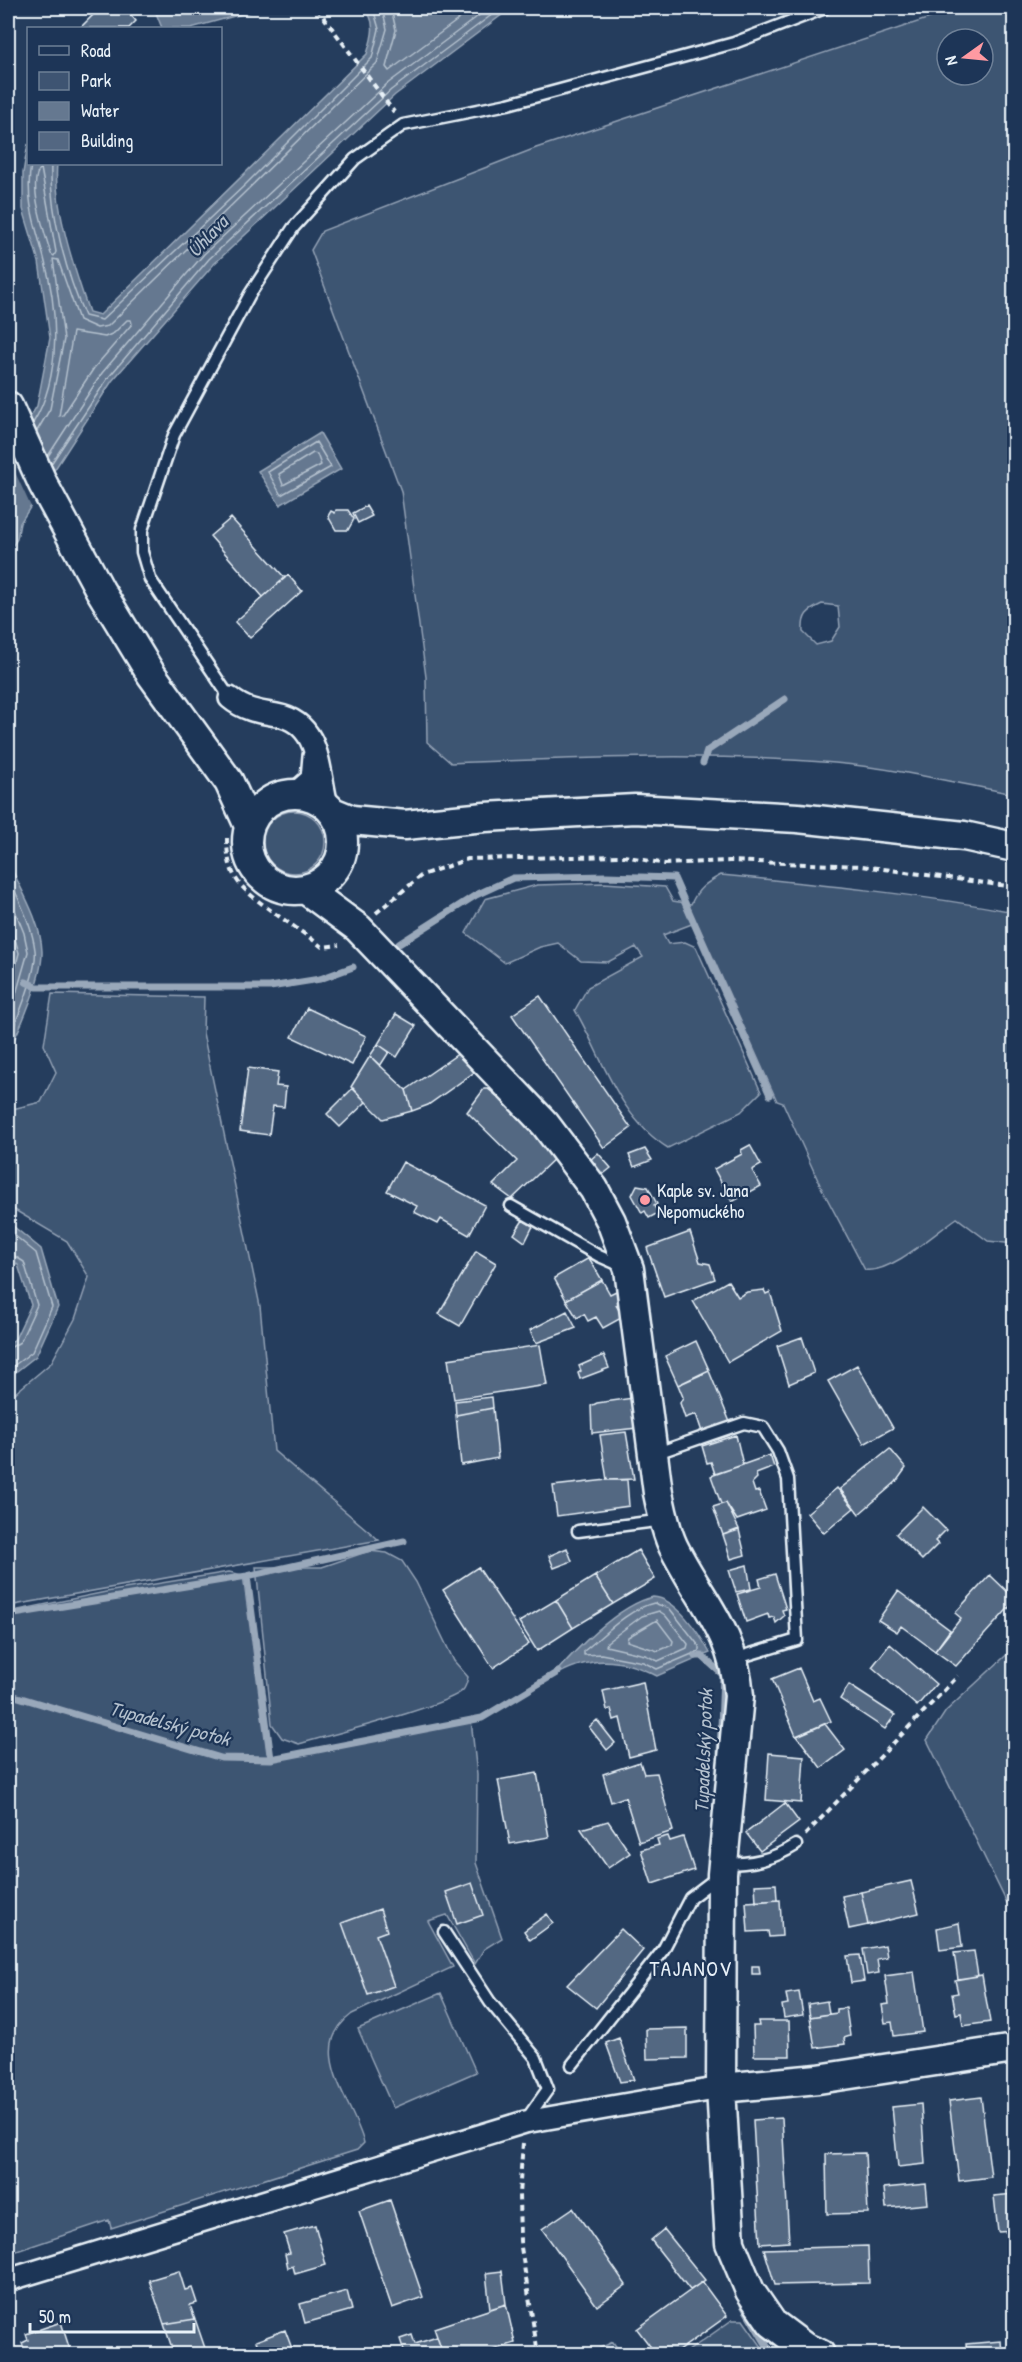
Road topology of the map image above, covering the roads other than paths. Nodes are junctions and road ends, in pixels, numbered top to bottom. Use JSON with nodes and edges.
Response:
{"nodes":[{"id":1,"x":825,"y":8,"type":"edge"},
{"id":2,"x":8,"y":406,"type":"edge"},
{"id":3,"x":230,"y":698,"type":"joint"},
{"id":4,"x":314,"y":747,"type":"junction"},
{"id":5,"x":230,"y":782,"type":"junction"},
{"id":6,"x":284,"y":796,"type":"junction"},
{"id":7,"x":331,"y":809,"type":"junction"},
{"id":8,"x":405,"y":825,"type":"junction"},
{"id":9,"x":238,"y":829,"type":"junction"},
{"id":10,"x":1014,"y":847,"type":"edge"},
{"id":11,"x":337,"y":865,"type":"junction"},
{"id":12,"x":305,"y":890,"type":"junction"},
{"id":13,"x":358,"y":928,"type":"junction"},
{"id":14,"x":511,"y":1206,"type":"dead end"},
{"id":15,"x":629,"y":1269,"type":"junction"},
{"id":16,"x":653,"y":1454,"type":"junction"},
{"id":17,"x":664,"y":1520,"type":"junction"},
{"id":18,"x":578,"y":1531,"type":"dead end"},
{"id":19,"x":734,"y":1659,"type":"junction"},
{"id":20,"x":796,"y":1845,"type":"road end"},
{"id":21,"x":722,"y":1869,"type":"junction"},
{"id":22,"x":444,"y":1932,"type":"dead end"},
{"id":23,"x":1014,"y":2049,"type":"edge"},
{"id":24,"x":572,"y":2066,"type":"dead end"},
{"id":25,"x":721,"y":2088,"type":"junction"},
{"id":26,"x":525,"y":2122,"type":"junction"},
{"id":27,"x":8,"y":2280,"type":"edge"},
{"id":28,"x":820,"y":2355,"type":"edge"}],
"edges":[{"from":1,"to":3,"type":"lane"},
{"from":2,"to":5,"type":"street"},
{"from":3,"to":4,"type":"street"},
{"from":4,"to":6,"type":"street"},
{"from":4,"to":7,"type":"street"},
{"from":5,"to":6,"type":"street"},
{"from":5,"to":9,"type":"street"},
{"from":6,"to":7,"type":"street"},
{"from":6,"to":9,"type":"street"},
{"from":7,"to":8,"type":"street"},
{"from":7,"to":11,"type":"street"},
{"from":8,"to":10,"type":"street"},
{"from":8,"to":11,"type":"street"},
{"from":9,"to":12,"type":"street"},
{"from":11,"to":12,"type":"street"},
{"from":11,"to":13,"type":"street"},
{"from":12,"to":13,"type":"street"},
{"from":13,"to":15,"type":"street"},
{"from":14,"to":15,"type":"lane"},
{"from":15,"to":16,"type":"street"},
{"from":16,"to":17,"type":"street"},
{"from":16,"to":19,"type":"lane"},
{"from":17,"to":18,"type":"lane"},
{"from":17,"to":19,"type":"street"},
{"from":19,"to":21,"type":"street"},
{"from":20,"to":21,"type":"lane"},
{"from":21,"to":24,"type":"lane"},
{"from":21,"to":25,"type":"street"},
{"from":22,"to":26,"type":"lane"},
{"from":23,"to":25,"type":"street"},
{"from":25,"to":26,"type":"street"},
{"from":25,"to":28,"type":"street"},
{"from":26,"to":27,"type":"street"}]}
